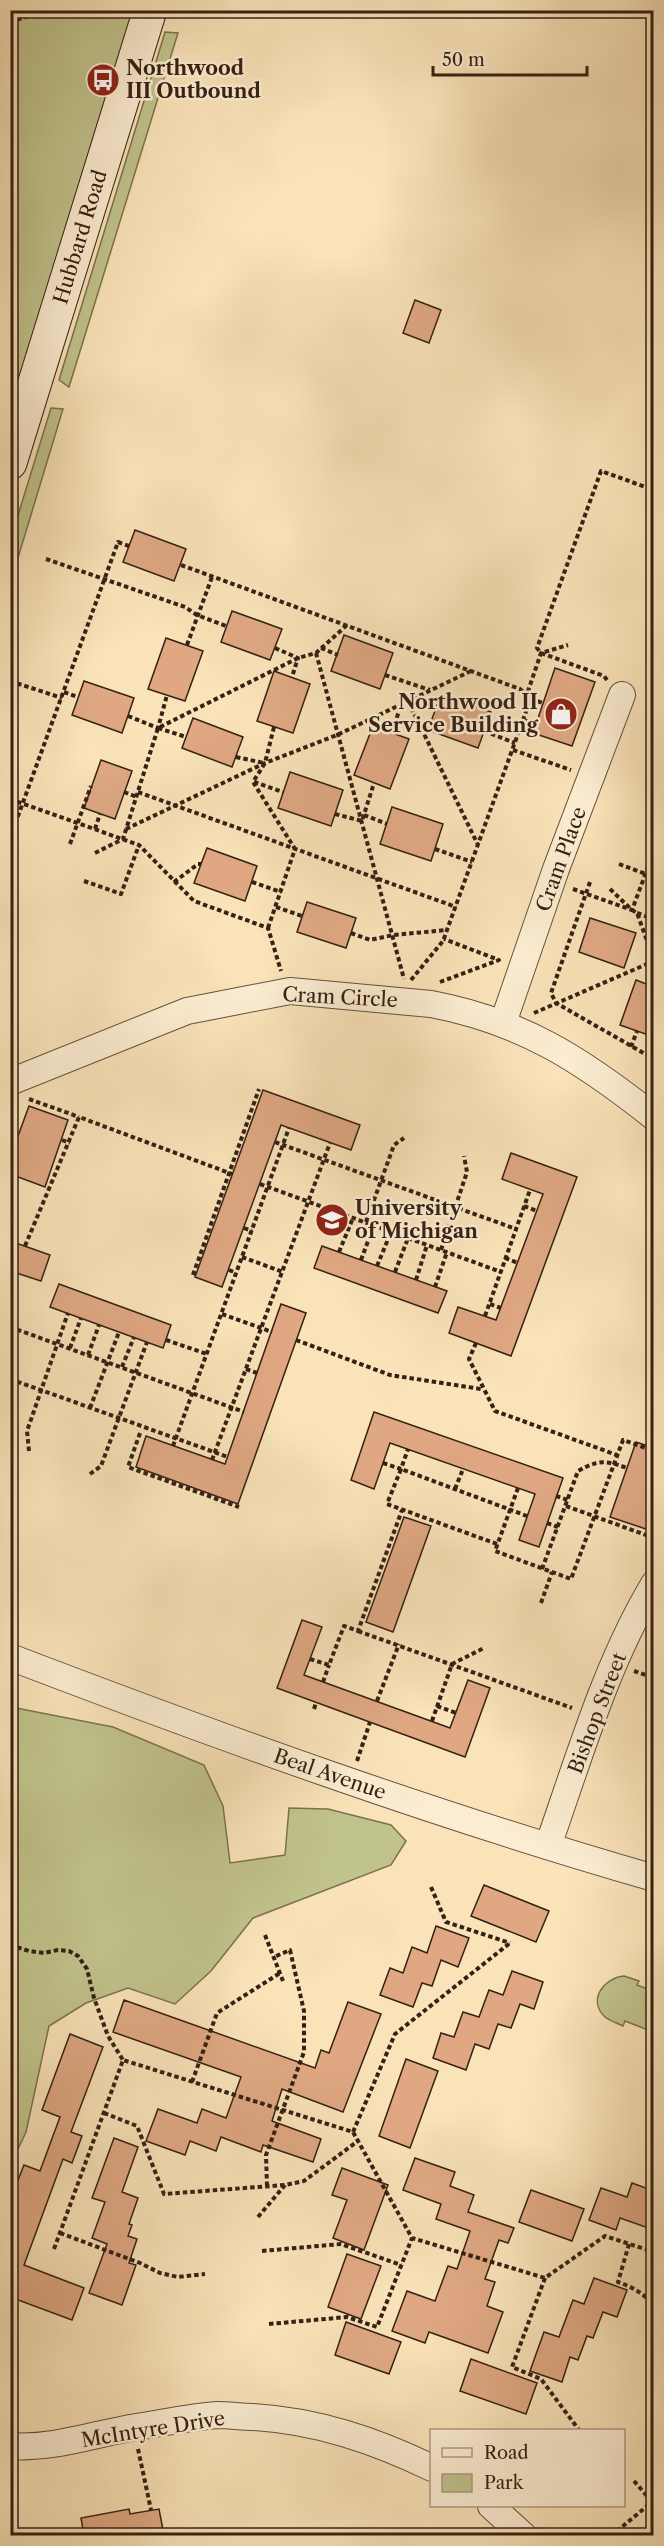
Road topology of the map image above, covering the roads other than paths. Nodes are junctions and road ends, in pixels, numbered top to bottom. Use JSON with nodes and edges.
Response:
{"nodes":[{"id":1,"x":150,"y":10,"type":"edge"},
{"id":2,"x":10,"y":463,"type":"edge"},
{"id":3,"x":616,"y":690,"type":"road end"},
{"id":4,"x":508,"y":1025,"type":"junction"},
{"id":5,"x":17,"y":1090,"type":"edge"},
{"id":6,"x":654,"y":1118,"type":"edge"},
{"id":7,"x":648,"y":1578,"type":"edge"},
{"id":8,"x":10,"y":1657,"type":"edge"},
{"id":9,"x":548,"y":1846,"type":"junction"},
{"id":10,"x":654,"y":1878,"type":"edge"},
{"id":11,"x":10,"y":2446,"type":"edge"},
{"id":12,"x":430,"y":2467,"type":"edge"},
{"id":13,"x":493,"y":2507,"type":"edge"},
{"id":14,"x":524,"y":2535,"type":"edge"}],
"edges":[{"from":1,"to":2,"type":"street","name":"Hubbard Road"},
{"from":3,"to":4,"type":"street","name":"Cram Place"},
{"from":4,"to":5,"type":"street","name":"Cram Circle"},
{"from":4,"to":6,"type":"street","name":"Cram Circle"},
{"from":7,"to":9,"type":"street","name":"Bishop Street"},
{"from":8,"to":9,"type":"street","name":"Beal Avenue"},
{"from":9,"to":10,"type":"street","name":"Beal Avenue"},
{"from":11,"to":12,"type":"street","name":"McIntyre Drive"},
{"from":13,"to":14,"type":"street"}]}
